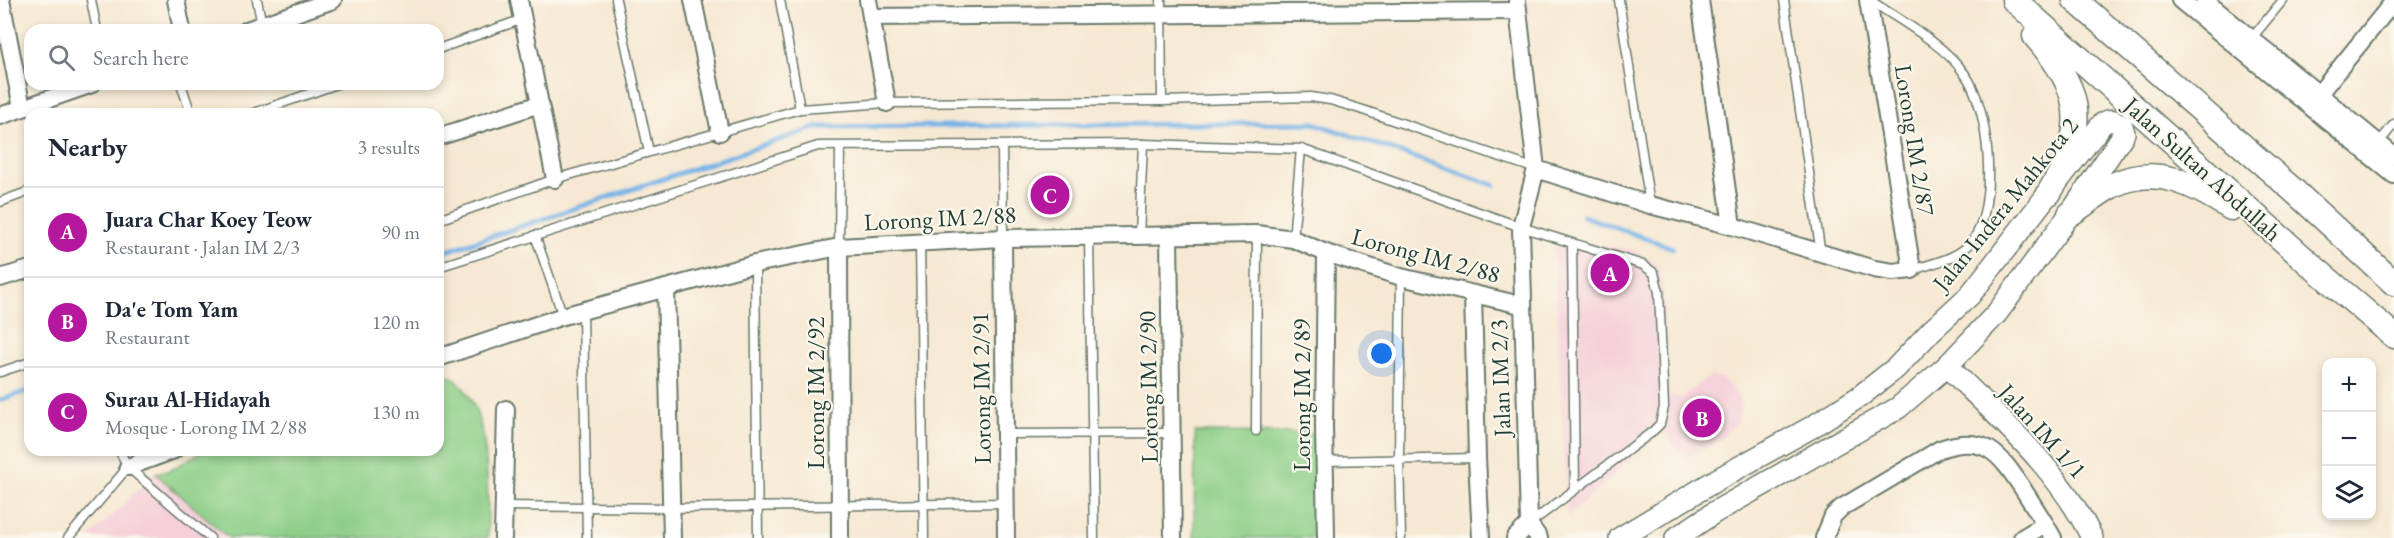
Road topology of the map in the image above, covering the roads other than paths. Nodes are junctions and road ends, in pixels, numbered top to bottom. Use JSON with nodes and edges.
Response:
{"nodes":[{"id":1,"x":1,"y":0,"type":"edge"},
{"id":2,"x":91,"y":0,"type":"edge"},
{"id":3,"x":176,"y":0,"type":"edge"},
{"id":4,"x":257,"y":0,"type":"edge"},
{"id":5,"x":333,"y":0,"type":"edge"},
{"id":6,"x":519,"y":0,"type":"edge"},
{"id":7,"x":615,"y":0,"type":"edge"},
{"id":8,"x":693,"y":0,"type":"edge"},
{"id":9,"x":780,"y":0,"type":"edge"},
{"id":10,"x":868,"y":0,"type":"edge"},
{"id":11,"x":1619,"y":0,"type":"edge"},
{"id":12,"x":1700,"y":0,"type":"edge"},
{"id":13,"x":1784,"y":0,"type":"edge"},
{"id":14,"x":1869,"y":0,"type":"edge"},
{"id":15,"x":2004,"y":0,"type":"edge"},
{"id":16,"x":2014,"y":0,"type":"edge"},
{"id":17,"x":2076,"y":0,"type":"edge"},
{"id":18,"x":2180,"y":0,"type":"edge"},
{"id":19,"x":2204,"y":0,"type":"edge"},
{"id":20,"x":2283,"y":0,"type":"edge"},
{"id":21,"x":2394,"y":1,"type":"edge"},
{"id":22,"x":1517,"y":6,"type":"edge"},
{"id":23,"x":1161,"y":7,"type":"edge"},
{"id":24,"x":871,"y":17,"type":"junction"},
{"id":25,"x":523,"y":19,"type":"junction"},
{"id":26,"x":96,"y":24,"type":"edge"},
{"id":27,"x":181,"y":24,"type":"edge"},
{"id":28,"x":254,"y":24,"type":"edge"},
{"id":29,"x":265,"y":24,"type":"edge"},
{"id":30,"x":2247,"y":45,"type":"junction"},
{"id":31,"x":444,"y":47,"type":"edge"},
{"id":32,"x":74,"y":90,"type":"edge"},
{"id":33,"x":183,"y":90,"type":"edge"},
{"id":34,"x":320,"y":90,"type":"edge"},
{"id":35,"x":2314,"y":100,"type":"junction"},
{"id":36,"x":1162,"y":101,"type":"junction"},
{"id":37,"x":540,"y":104,"type":"junction"},
{"id":38,"x":887,"y":104,"type":"junction"},
{"id":39,"x":22,"y":108,"type":"junction"},
{"id":40,"x":189,"y":108,"type":"edge"},
{"id":41,"x":268,"y":108,"type":"edge"},
{"id":42,"x":800,"y":109,"type":"junction"},
{"id":43,"x":0,"y":116,"type":"edge"},
{"id":44,"x":2394,"y":124,"type":"edge"},
{"id":45,"x":720,"y":132,"type":"junction"},
{"id":46,"x":444,"y":135,"type":"edge"},
{"id":47,"x":1143,"y":144,"type":"junction"},
{"id":48,"x":1002,"y":146,"type":"junction"},
{"id":49,"x":840,"y":147,"type":"junction"},
{"id":50,"x":1301,"y":149,"type":"junction"},
{"id":51,"x":2374,"y":149,"type":"junction"},
{"id":52,"x":649,"y":152,"type":"junction"},
{"id":53,"x":2394,"y":156,"type":"edge"},
{"id":54,"x":1536,"y":169,"type":"junction"},
{"id":55,"x":2394,"y":175,"type":"edge"},
{"id":56,"x":555,"y":179,"type":"junction"},
{"id":57,"x":2049,"y":192,"type":"junction"},
{"id":58,"x":24,"y":193,"type":"edge"},
{"id":59,"x":0,"y":202,"type":"edge"},
{"id":60,"x":1650,"y":205,"type":"junction"},
{"id":61,"x":2070,"y":214,"type":"junction"},
{"id":62,"x":444,"y":218,"type":"edge"},
{"id":63,"x":1732,"y":226,"type":"junction"},
{"id":64,"x":1521,"y":227,"type":"junction"},
{"id":65,"x":1169,"y":234,"type":"junction"},
{"id":66,"x":1257,"y":234,"type":"junction"},
{"id":67,"x":535,"y":235,"type":"junction"},
{"id":68,"x":1139,"y":236,"type":"junction"},
{"id":69,"x":1089,"y":237,"type":"junction"},
{"id":70,"x":1004,"y":238,"type":"junction"},
{"id":71,"x":1293,"y":239,"type":"junction"},
{"id":72,"x":920,"y":241,"type":"junction"},
{"id":73,"x":1572,"y":244,"type":"junction"},
{"id":74,"x":839,"y":247,"type":"junction"},
{"id":75,"x":1326,"y":253,"type":"junction"},
{"id":76,"x":1821,"y":255,"type":"junction"},
{"id":77,"x":755,"y":264,"type":"junction"},
{"id":78,"x":444,"y":265,"type":"edge"},
{"id":79,"x":2311,"y":265,"type":"junction"},
{"id":80,"x":24,"y":270,"type":"edge"},
{"id":81,"x":1912,"y":270,"type":"junction"},
{"id":82,"x":0,"y":278,"type":"edge"},
{"id":83,"x":1401,"y":278,"type":"junction"},
{"id":84,"x":2394,"y":284,"type":"edge"},
{"id":85,"x":666,"y":288,"type":"junction"},
{"id":86,"x":1473,"y":294,"type":"junction"},
{"id":87,"x":1521,"y":304,"type":"junction"},
{"id":88,"x":583,"y":311,"type":"junction"},
{"id":89,"x":563,"y":316,"type":"junction"},
{"id":90,"x":2394,"y":336,"type":"edge"},
{"id":91,"x":444,"y":356,"type":"edge"},
{"id":92,"x":24,"y":364,"type":"edge"},
{"id":93,"x":1947,"y":366,"type":"junction"},
{"id":94,"x":0,"y":372,"type":"edge"},
{"id":95,"x":506,"y":410,"type":"dead end"},
{"id":96,"x":1256,"y":431,"type":"dead end"},
{"id":97,"x":1173,"y":432,"type":"junction"},
{"id":98,"x":1093,"y":433,"type":"junction"},
{"id":99,"x":1005,"y":434,"type":"junction"},
{"id":100,"x":122,"y":456,"type":"edge"},
{"id":101,"x":158,"y":456,"type":"edge"},
{"id":102,"x":1399,"y":458,"type":"junction"},
{"id":103,"x":1476,"y":458,"type":"junction"},
{"id":104,"x":1324,"y":460,"type":"junction"},
{"id":105,"x":128,"y":467,"type":"junction"},
{"id":106,"x":1575,"y":488,"type":"junction"},
{"id":107,"x":1006,"y":503,"type":"junction"},
{"id":108,"x":924,"y":505,"type":"junction"},
{"id":109,"x":503,"y":506,"type":"junction"},
{"id":110,"x":840,"y":506,"type":"junction"},
{"id":111,"x":586,"y":507,"type":"junction"},
{"id":112,"x":758,"y":507,"type":"junction"},
{"id":113,"x":671,"y":508,"type":"junction"},
{"id":114,"x":1529,"y":524,"type":"junction"},
{"id":115,"x":2049,"y":531,"type":"edge"},
{"id":116,"x":68,"y":538,"type":"edge"},
{"id":117,"x":209,"y":538,"type":"edge"},
{"id":118,"x":503,"y":538,"type":"edge"},
{"id":119,"x":587,"y":538,"type":"edge"},
{"id":120,"x":672,"y":538,"type":"edge"},
{"id":121,"x":758,"y":538,"type":"edge"},
{"id":122,"x":840,"y":538,"type":"edge"},
{"id":123,"x":924,"y":538,"type":"edge"},
{"id":124,"x":1006,"y":538,"type":"edge"},
{"id":125,"x":1094,"y":538,"type":"edge"},
{"id":126,"x":1173,"y":538,"type":"edge"},
{"id":127,"x":1326,"y":538,"type":"edge"},
{"id":128,"x":1401,"y":538,"type":"edge"},
{"id":129,"x":1481,"y":538,"type":"edge"},
{"id":130,"x":1515,"y":538,"type":"edge"},
{"id":131,"x":1539,"y":538,"type":"edge"},
{"id":132,"x":1620,"y":538,"type":"edge"},
{"id":133,"x":1676,"y":538,"type":"edge"},
{"id":134,"x":1824,"y":538,"type":"edge"},
{"id":135,"x":2022,"y":538,"type":"edge"},
{"id":136,"x":2092,"y":538,"type":"edge"}],
"edges":[{"from":1,"to":39,"type":"street"},
{"from":2,"to":26,"type":"lane"},
{"from":3,"to":27,"type":"street"},
{"from":4,"to":28,"type":"lane"},
{"from":5,"to":29,"type":"street"},
{"from":6,"to":25,"type":"street"},
{"from":7,"to":52,"type":"lane"},
{"from":8,"to":45,"type":"street"},
{"from":9,"to":42,"type":"lane"},
{"from":10,"to":24,"type":"street"},
{"from":11,"to":60,"type":"lane"},
{"from":12,"to":63,"type":"street"},
{"from":13,"to":76,"type":"lane"},
{"from":14,"to":81,"type":"street","name":"Lorong IM 2/87"},
{"from":14,"to":81,"type":"lane"},
{"from":15,"to":57,"type":"main road"},
{"from":16,"to":79,"type":"main road","name":"Jalan Sultan Abdullah"},
{"from":17,"to":84,"type":"main road","name":"Jalan Sultan Abdullah"},
{"from":18,"to":30,"type":"street"},
{"from":19,"to":30,"type":"street"},
{"from":20,"to":30,"type":"lane"},
{"from":21,"to":35,"type":"street"},
{"from":22,"to":23,"type":"street"},
{"from":22,"to":54,"type":"street","name":"Jalan IM 2/3"},
{"from":23,"to":24,"type":"street"},
{"from":23,"to":36,"type":"lane"},
{"from":24,"to":38,"type":"street"},
{"from":25,"to":31,"type":"lane"},
{"from":25,"to":37,"type":"street"},
{"from":30,"to":35,"type":"street"},
{"from":32,"to":39,"type":"street"},
{"from":33,"to":40,"type":"lane"},
{"from":34,"to":41,"type":"lane"},
{"from":35,"to":51,"type":"street"},
{"from":36,"to":38,"type":"lane"},
{"from":36,"to":54,"type":"lane"},
{"from":37,"to":46,"type":"street"},
{"from":37,"to":56,"type":"street"},
{"from":38,"to":42,"type":"lane"},
{"from":39,"to":43,"type":"street"},
{"from":42,"to":45,"type":"lane"},
{"from":44,"to":51,"type":"lane"},
{"from":45,"to":52,"type":"lane"},
{"from":47,"to":48,"type":"lane"},
{"from":47,"to":50,"type":"lane"},
{"from":47,"to":68,"type":"lane"},
{"from":48,"to":49,"type":"lane"},
{"from":48,"to":70,"type":"lane"},
{"from":49,"to":67,"type":"lane"},
{"from":49,"to":74,"type":"lane"},
{"from":50,"to":64,"type":"lane"},
{"from":50,"to":71,"type":"lane"},
{"from":51,"to":53,"type":"street"},
{"from":51,"to":55,"type":"street"},
{"from":52,"to":56,"type":"lane"},
{"from":54,"to":60,"type":"street"},
{"from":54,"to":64,"type":"street","name":"Jalan IM 2/3"},
{"from":56,"to":62,"type":"lane"},
{"from":57,"to":61,"type":"street","name":"Jalan Indera Mahkota 2"},
{"from":57,"to":132,"type":"street","name":"Jalan Indera Mahkota 2"},
{"from":58,"to":59,"type":"lane"},
{"from":60,"to":63,"type":"street"},
{"from":61,"to":79,"type":"main road"},
{"from":61,"to":93,"type":"street","name":"Jalan Indera Mahkota 2"},
{"from":63,"to":76,"type":"street"},
{"from":64,"to":73,"type":"lane"},
{"from":64,"to":87,"type":"street","name":"Jalan IM 2/3"},
{"from":65,"to":66,"type":"street","name":"Lorong IM 2/88"},
{"from":65,"to":68,"type":"street","name":"Lorong IM 2/88"},
{"from":65,"to":97,"type":"street","name":"Lorong IM 2/90"},
{"from":66,"to":71,"type":"street","name":"Lorong IM 2/88"},
{"from":66,"to":96,"type":"lane"},
{"from":67,"to":78,"type":"lane"},
{"from":67,"to":89,"type":"lane"},
{"from":68,"to":69,"type":"street","name":"Lorong IM 2/88"},
{"from":69,"to":70,"type":"street","name":"Lorong IM 2/88"},
{"from":69,"to":98,"type":"lane"},
{"from":70,"to":72,"type":"street","name":"Lorong IM 2/88"},
{"from":70,"to":99,"type":"street","name":"Lorong IM 2/91"},
{"from":71,"to":75,"type":"street","name":"Lorong IM 2/88"},
{"from":72,"to":74,"type":"street","name":"Lorong IM 2/88"},
{"from":72,"to":108,"type":"lane"},
{"from":73,"to":106,"type":"lane"},
{"from":73,"to":106,"type":"lane"},
{"from":74,"to":77,"type":"street","name":"Lorong IM 2/88"},
{"from":74,"to":110,"type":"street","name":"Lorong IM 2/92"},
{"from":75,"to":83,"type":"street","name":"Lorong IM 2/88"},
{"from":75,"to":104,"type":"street","name":"Lorong IM 2/89"},
{"from":76,"to":81,"type":"street"},
{"from":77,"to":85,"type":"street","name":"Lorong IM 2/88"},
{"from":77,"to":112,"type":"lane"},
{"from":79,"to":90,"type":"main road","name":"Jalan Sultan Abdullah"},
{"from":80,"to":82,"type":"street"},
{"from":83,"to":86,"type":"street","name":"Lorong IM 2/88"},
{"from":83,"to":102,"type":"lane"},
{"from":85,"to":88,"type":"street","name":"Lorong IM 2/88"},
{"from":85,"to":113,"type":"street"},
{"from":86,"to":87,"type":"street","name":"Lorong IM 2/88"},
{"from":86,"to":103,"type":"street","name":"Jalan IM 2/3"},
{"from":87,"to":114,"type":"street","name":"Jalan IM 2/3"},
{"from":88,"to":89,"type":"street","name":"Lorong IM 2/88"},
{"from":88,"to":111,"type":"lane"},
{"from":89,"to":91,"type":"street","name":"Lorong IM 2/88"},
{"from":92,"to":94,"type":"lane"},
{"from":93,"to":133,"type":"street","name":"Jalan Indera Mahkota 2"},
{"from":93,"to":136,"type":"street","name":"Jalan IM 1/1"},
{"from":95,"to":109,"type":"street"},
{"from":97,"to":98,"type":"lane"},
{"from":97,"to":126,"type":"street","name":"Lorong IM 2/90"},
{"from":98,"to":99,"type":"lane"},
{"from":98,"to":125,"type":"lane"},
{"from":99,"to":107,"type":"street","name":"Lorong IM 2/91"},
{"from":100,"to":105,"type":"lane"},
{"from":101,"to":105,"type":"street"},
{"from":102,"to":103,"type":"lane"},
{"from":102,"to":104,"type":"lane"},
{"from":102,"to":128,"type":"lane"},
{"from":103,"to":129,"type":"street","name":"Jalan IM 2/3"},
{"from":104,"to":127,"type":"street","name":"Lorong IM 2/89"},
{"from":105,"to":116,"type":"lane"},
{"from":105,"to":117,"type":"lane"},
{"from":106,"to":114,"type":"lane"},
{"from":107,"to":108,"type":"lane"},
{"from":107,"to":124,"type":"street","name":"Lorong IM 2/91"},
{"from":108,"to":110,"type":"lane"},
{"from":108,"to":123,"type":"lane"},
{"from":109,"to":111,"type":"lane"},
{"from":109,"to":118,"type":"street"},
{"from":110,"to":112,"type":"lane"},
{"from":110,"to":122,"type":"street","name":"Lorong IM 2/92"},
{"from":111,"to":113,"type":"lane"},
{"from":111,"to":119,"type":"lane"},
{"from":112,"to":113,"type":"lane"},
{"from":112,"to":121,"type":"lane"},
{"from":113,"to":120,"type":"street"},
{"from":114,"to":130,"type":"street"},
{"from":114,"to":131,"type":"street"},
{"from":115,"to":134,"type":"street"},
{"from":115,"to":135,"type":"street"}]}
